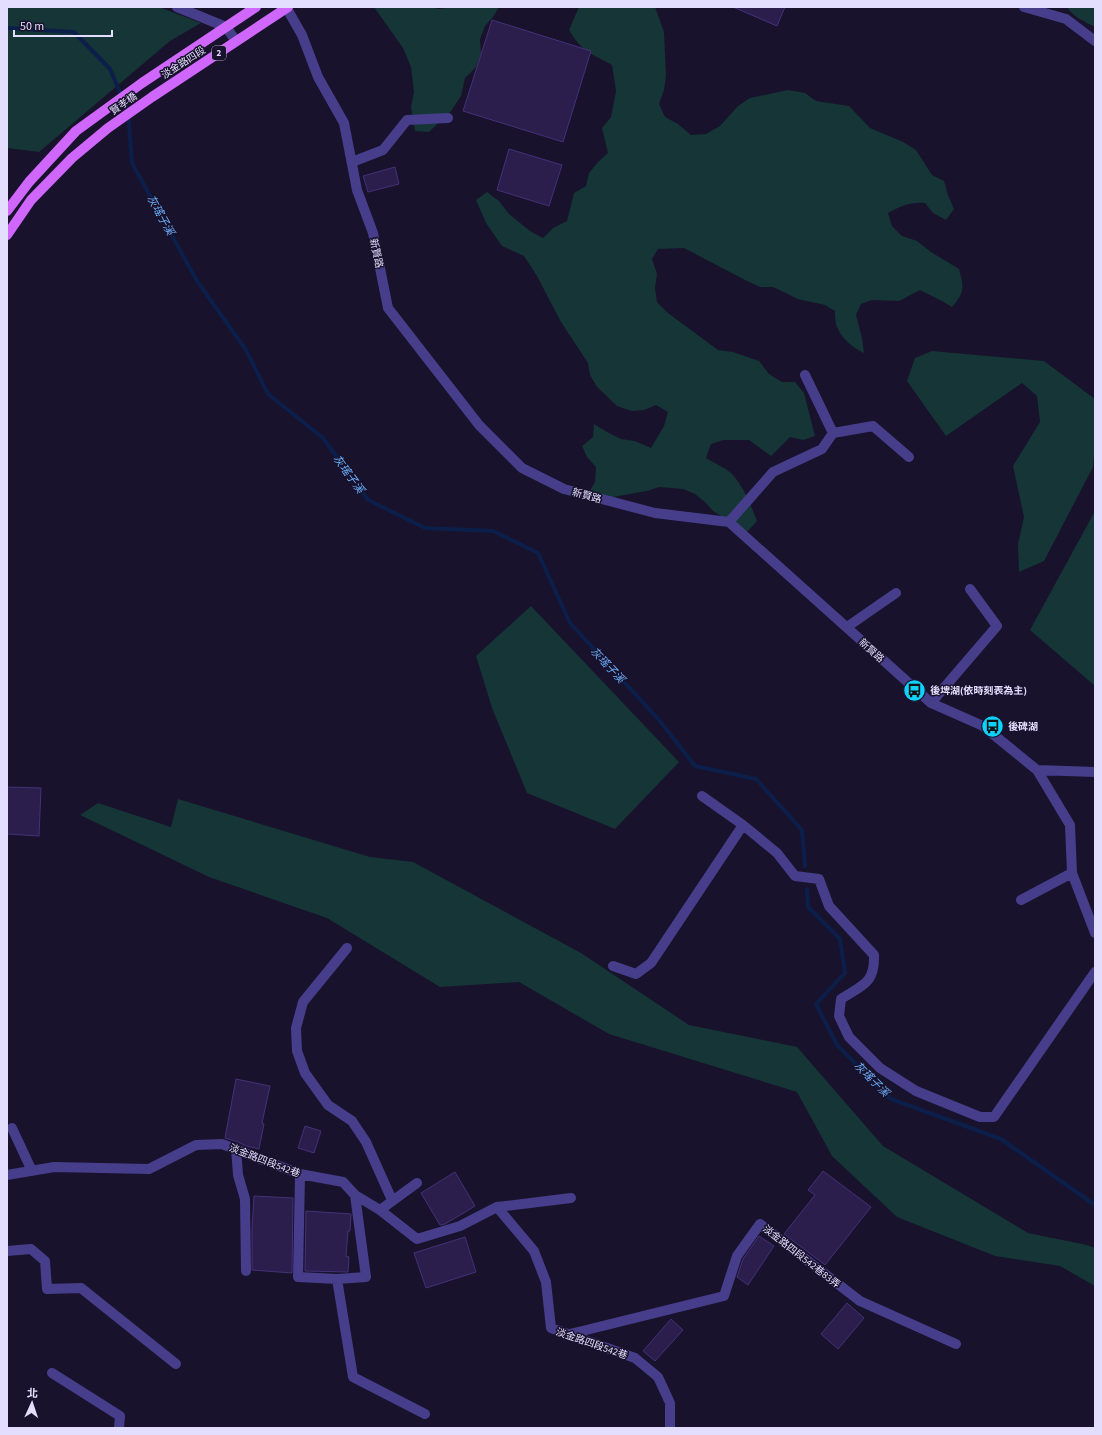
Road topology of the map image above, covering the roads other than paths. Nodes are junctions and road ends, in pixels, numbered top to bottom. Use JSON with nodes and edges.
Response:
{"nodes":[{"id":1,"x":177,"y":7,"type":"edge"},
{"id":2,"x":256,"y":7,"type":"edge"},
{"id":3,"x":287,"y":7,"type":"edge"},
{"id":4,"x":1024,"y":7,"type":"edge"},
{"id":5,"x":226,"y":27,"type":"junction"},
{"id":6,"x":1095,"y":41,"type":"edge"},
{"id":7,"x":236,"y":42,"type":"junction"},
{"id":8,"x":142,"y":83,"type":"joint"},
{"id":9,"x":152,"y":97,"type":"joint"},
{"id":10,"x":448,"y":118,"type":"dead end"},
{"id":11,"x":352,"y":162,"type":"junction"},
{"id":12,"x":7,"y":211,"type":"edge"},
{"id":13,"x":7,"y":235,"type":"edge"},
{"id":14,"x":805,"y":375,"type":"dead end"},
{"id":15,"x":833,"y":433,"type":"junction"},
{"id":16,"x":909,"y":457,"type":"dead end"},
{"id":17,"x":728,"y":522,"type":"junction"},
{"id":18,"x":970,"y":589,"type":"dead end"},
{"id":19,"x":896,"y":593,"type":"dead end"},
{"id":20,"x":847,"y":627,"type":"junction"},
{"id":21,"x":931,"y":703,"type":"junction"},
{"id":22,"x":1037,"y":770,"type":"junction"},
{"id":23,"x":1095,"y":772,"type":"edge"},
{"id":24,"x":702,"y":796,"type":"dead end"},
{"id":25,"x":743,"y":825,"type":"junction"},
{"id":26,"x":1072,"y":873,"type":"junction"},
{"id":27,"x":1021,"y":900,"type":"dead end"},
{"id":28,"x":1095,"y":933,"type":"edge"},
{"id":29,"x":347,"y":948,"type":"dead end"},
{"id":30,"x":613,"y":966,"type":"dead end"},
{"id":31,"x":1095,"y":972,"type":"edge"},
{"id":32,"x":12,"y":1128,"type":"dead end"},
{"id":33,"x":236,"y":1148,"type":"junction"},
{"id":34,"x":32,"y":1171,"type":"junction"},
{"id":35,"x":300,"y":1174,"type":"junction"},
{"id":36,"x":7,"y":1175,"type":"edge"},
{"id":37,"x":417,"y":1183,"type":"dead end"},
{"id":38,"x":355,"y":1194,"type":"junction"},
{"id":39,"x":571,"y":1198,"type":"dead end"},
{"id":40,"x":392,"y":1200,"type":"junction"},
{"id":41,"x":497,"y":1207,"type":"junction"},
{"id":42,"x":380,"y":1210,"type":"junction"},
{"id":43,"x":7,"y":1251,"type":"edge"},
{"id":44,"x":246,"y":1271,"type":"dead end"},
{"id":45,"x":336,"y":1279,"type":"junction"},
{"id":46,"x":566,"y":1335,"type":"junction"},
{"id":47,"x":956,"y":1344,"type":"dead end"},
{"id":48,"x":176,"y":1364,"type":"dead end"},
{"id":49,"x":52,"y":1373,"type":"dead end"},
{"id":50,"x":425,"y":1414,"type":"dead end"},
{"id":51,"x":119,"y":1428,"type":"edge"},
{"id":52,"x":670,"y":1428,"type":"edge"}],
"edges":[{"from":1,"to":5,"type":"street"},
{"from":2,"to":5,"type":"main road","number":"2"},
{"from":3,"to":7,"type":"main road","name":"淡金路四段","number":"2"},
{"from":3,"to":11,"type":"street","name":"新賢路"},
{"from":4,"to":6,"type":"street"},
{"from":5,"to":7,"type":"street"},
{"from":5,"to":8,"type":"main road","name":"淡金路四段","number":"2"},
{"from":7,"to":9,"type":"main road","name":"淡金路四段","number":"2"},
{"from":8,"to":12,"type":"main road","name":"賢孝橋","number":"2"},
{"from":9,"to":13,"type":"main road","name":"賢孝橋","number":"2"},
{"from":10,"to":11,"type":"street"},
{"from":11,"to":17,"type":"street","name":"新賢路"},
{"from":14,"to":15,"type":"street"},
{"from":15,"to":16,"type":"street"},
{"from":15,"to":17,"type":"street"},
{"from":17,"to":20,"type":"street","name":"新賢路"},
{"from":18,"to":21,"type":"street"},
{"from":19,"to":20,"type":"street"},
{"from":20,"to":21,"type":"street","name":"新賢路"},
{"from":21,"to":22,"type":"street","name":"新賢路"},
{"from":22,"to":23,"type":"street"},
{"from":22,"to":26,"type":"street","name":"新賢路"},
{"from":24,"to":25,"type":"street"},
{"from":25,"to":30,"type":"street"},
{"from":25,"to":31,"type":"street"},
{"from":26,"to":27,"type":"street"},
{"from":26,"to":28,"type":"street","name":"新賢路"},
{"from":29,"to":40,"type":"street"},
{"from":32,"to":34,"type":"street"},
{"from":33,"to":34,"type":"street","name":"淡金路四段542巷"},
{"from":33,"to":35,"type":"street","name":"淡金路四段542巷"},
{"from":33,"to":44,"type":"street"},
{"from":34,"to":36,"type":"street","name":"淡金路四段542巷"},
{"from":35,"to":38,"type":"street","name":"淡金路四段542巷"},
{"from":35,"to":45,"type":"street"},
{"from":37,"to":40,"type":"street"},
{"from":38,"to":42,"type":"street","name":"淡金路四段542巷"},
{"from":38,"to":45,"type":"street"},
{"from":39,"to":41,"type":"street"},
{"from":40,"to":42,"type":"street"},
{"from":41,"to":42,"type":"street","name":"淡金路四段542巷"},
{"from":41,"to":46,"type":"street","name":"淡金路四段542巷"},
{"from":43,"to":48,"type":"street"},
{"from":45,"to":50,"type":"street"},
{"from":46,"to":47,"type":"street","name":"淡金路四段542巷83弄"},
{"from":46,"to":52,"type":"street","name":"淡金路四段542巷"},
{"from":49,"to":51,"type":"street"}]}
